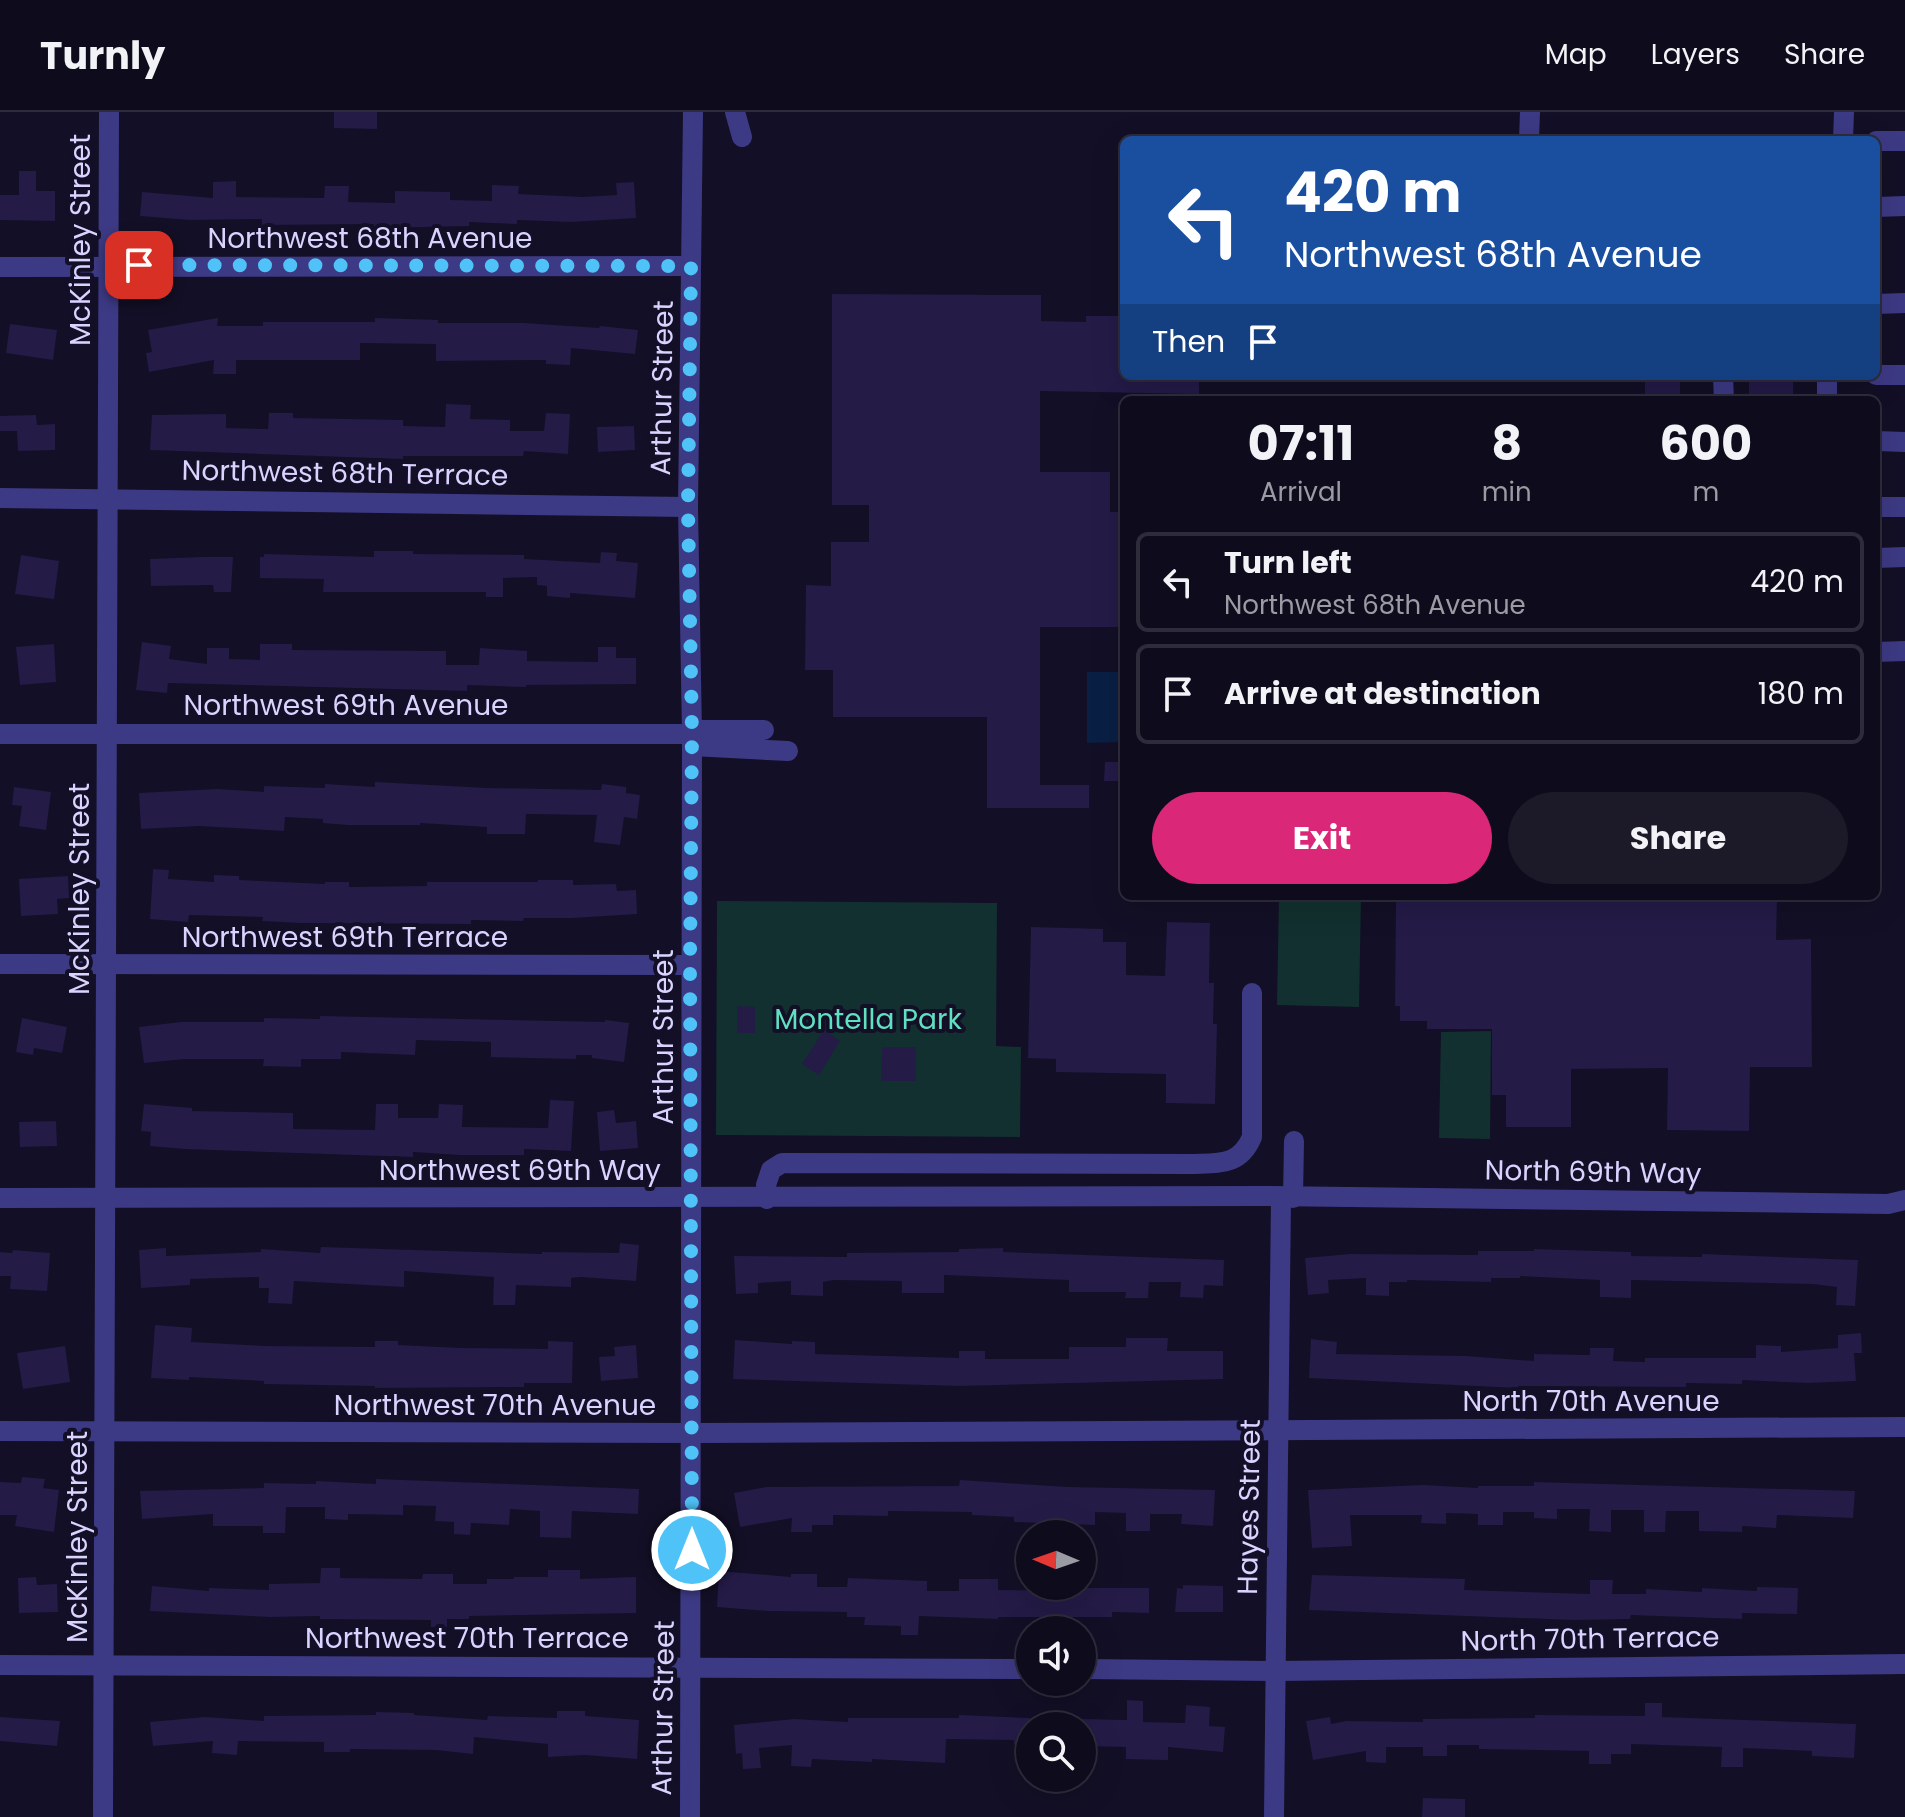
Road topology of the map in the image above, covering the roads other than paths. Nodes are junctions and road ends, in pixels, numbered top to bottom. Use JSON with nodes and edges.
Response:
{"nodes":[{"id":1,"x":109,"y":112,"type":"edge"},
{"id":2,"x":693,"y":112,"type":"edge"},
{"id":3,"x":735,"y":112,"type":"edge"},
{"id":4,"x":1530,"y":112,"type":"edge"},
{"id":5,"x":1844,"y":112,"type":"edge"},
{"id":6,"x":1529,"y":136,"type":"edge"},
{"id":7,"x":1843,"y":136,"type":"edge"},
{"id":8,"x":742,"y":137,"type":"dead end"},
{"id":9,"x":1880,"y":141,"type":"edge"},
{"id":10,"x":1905,"y":141,"type":"edge"},
{"id":11,"x":1905,"y":206,"type":"edge"},
{"id":12,"x":1880,"y":207,"type":"edge"},
{"id":13,"x":108,"y":265,"type":"junction"},
{"id":14,"x":691,"y":266,"type":"junction"},
{"id":15,"x":0,"y":267,"type":"edge"},
{"id":16,"x":1905,"y":303,"type":"edge"},
{"id":17,"x":1880,"y":304,"type":"edge"},
{"id":18,"x":1880,"y":375,"type":"edge"},
{"id":19,"x":1905,"y":375,"type":"edge"},
{"id":20,"x":1880,"y":441,"type":"edge"},
{"id":21,"x":1905,"y":442,"type":"edge"},
{"id":22,"x":0,"y":498,"type":"edge"},
{"id":23,"x":106,"y":498,"type":"junction"},
{"id":24,"x":688,"y":507,"type":"junction"},
{"id":25,"x":1880,"y":507,"type":"edge"},
{"id":26,"x":1905,"y":507,"type":"edge"},
{"id":27,"x":1905,"y":557,"type":"edge"},
{"id":28,"x":1880,"y":558,"type":"edge"},
{"id":29,"x":1905,"y":651,"type":"edge"},
{"id":30,"x":1880,"y":652,"type":"edge"},
{"id":31,"x":764,"y":730,"type":"dead end"},
{"id":32,"x":106,"y":732,"type":"junction"},
{"id":33,"x":0,"y":734,"type":"edge"},
{"id":34,"x":692,"y":737,"type":"junction"},
{"id":35,"x":788,"y":751,"type":"dead end"},
{"id":36,"x":0,"y":964,"type":"edge"},
{"id":37,"x":107,"y":964,"type":"junction"},
{"id":38,"x":690,"y":965,"type":"junction"},
{"id":39,"x":1252,"y":993,"type":"dead end"},
{"id":40,"x":1294,"y":1141,"type":"dead end"},
{"id":41,"x":1194,"y":1164,"type":"junction"},
{"id":42,"x":0,"y":1198,"type":"edge"},
{"id":43,"x":106,"y":1198,"type":"junction"},
{"id":44,"x":692,"y":1198,"type":"junction"},
{"id":45,"x":1194,"y":1198,"type":"junction"},
{"id":46,"x":1287,"y":1198,"type":"junction"},
{"id":47,"x":767,"y":1199,"type":"junction"},
{"id":48,"x":1905,"y":1200,"type":"edge"},
{"id":49,"x":1905,"y":1427,"type":"edge"},
{"id":50,"x":0,"y":1431,"type":"edge"},
{"id":51,"x":105,"y":1431,"type":"junction"},
{"id":52,"x":1278,"y":1432,"type":"junction"},
{"id":53,"x":692,"y":1433,"type":"junction"},
{"id":54,"x":1905,"y":1664,"type":"edge"},
{"id":55,"x":0,"y":1665,"type":"edge"},
{"id":56,"x":105,"y":1665,"type":"junction"},
{"id":57,"x":692,"y":1666,"type":"junction"},
{"id":58,"x":1016,"y":1669,"type":"edge"},
{"id":59,"x":1096,"y":1669,"type":"edge"},
{"id":60,"x":1275,"y":1671,"type":"junction"},
{"id":61,"x":103,"y":1817,"type":"edge"},
{"id":62,"x":690,"y":1817,"type":"edge"},
{"id":63,"x":1274,"y":1817,"type":"edge"}],
"edges":[{"from":1,"to":13,"type":"street","name":"McKinley Street"},
{"from":2,"to":14,"type":"street","name":"Arthur Street"},
{"from":3,"to":8,"type":"street"},
{"from":4,"to":6,"type":"street"},
{"from":5,"to":7,"type":"street"},
{"from":9,"to":10,"type":"street"},
{"from":11,"to":12,"type":"street"},
{"from":13,"to":14,"type":"street","name":"Northwest 68th Avenue"},
{"from":13,"to":15,"type":"street","name":"Northwest 68th Avenue"},
{"from":13,"to":23,"type":"street","name":"McKinley Street"},
{"from":14,"to":24,"type":"street","name":"Arthur Street"},
{"from":16,"to":17,"type":"street"},
{"from":18,"to":19,"type":"street"},
{"from":20,"to":21,"type":"street"},
{"from":22,"to":23,"type":"street","name":"Northwest 68th Terrace"},
{"from":23,"to":24,"type":"street","name":"Northwest 68th Terrace"},
{"from":23,"to":32,"type":"street","name":"McKinley Street"},
{"from":24,"to":34,"type":"street","name":"Arthur Street"},
{"from":25,"to":26,"type":"street"},
{"from":27,"to":28,"type":"street"},
{"from":29,"to":30,"type":"street"},
{"from":31,"to":34,"type":"street"},
{"from":32,"to":33,"type":"street","name":"Northwest 69th Avenue"},
{"from":32,"to":34,"type":"street","name":"Northwest 69th Avenue"},
{"from":32,"to":37,"type":"street","name":"McKinley Street"},
{"from":34,"to":35,"type":"street"},
{"from":34,"to":38,"type":"street","name":"Arthur Street"},
{"from":36,"to":37,"type":"street","name":"Northwest 69th Terrace"},
{"from":37,"to":38,"type":"street","name":"Northwest 69th Terrace"},
{"from":37,"to":43,"type":"street","name":"McKinley Street"},
{"from":38,"to":44,"type":"street","name":"Arthur Street"},
{"from":39,"to":41,"type":"street"},
{"from":40,"to":46,"type":"street","name":"Hayes Street"},
{"from":41,"to":45,"type":"street"},
{"from":41,"to":47,"type":"street"},
{"from":42,"to":43,"type":"street","name":"Northwest 69th Way"},
{"from":43,"to":44,"type":"street","name":"Northwest 69th Way"},
{"from":43,"to":51,"type":"street","name":"McKinley Street"},
{"from":44,"to":47,"type":"street","name":"Northwest 69th Way"},
{"from":44,"to":53,"type":"street","name":"Arthur Street"},
{"from":45,"to":46,"type":"street","name":"Northwest 69th Way"},
{"from":45,"to":47,"type":"street","name":"Northwest 69th Way"},
{"from":46,"to":48,"type":"street","name":"North 69th Way"},
{"from":46,"to":52,"type":"street","name":"Hayes Street"},
{"from":49,"to":52,"type":"street","name":"North 70th Avenue"},
{"from":50,"to":51,"type":"street","name":"Northwest 70th Avenue"},
{"from":51,"to":53,"type":"street","name":"Northwest 70th Avenue"},
{"from":51,"to":56,"type":"street","name":"McKinley Street"},
{"from":52,"to":53,"type":"street","name":"Northwest 70th Avenue"},
{"from":52,"to":60,"type":"street","name":"Hayes Street"},
{"from":53,"to":57,"type":"street","name":"Arthur Street"},
{"from":54,"to":60,"type":"street","name":"North 70th Terrace"},
{"from":55,"to":56,"type":"street","name":"Northwest 70th Terrace"},
{"from":56,"to":57,"type":"street","name":"Northwest 70th Terrace"},
{"from":56,"to":61,"type":"street","name":"McKinley Street"},
{"from":57,"to":58,"type":"street","name":"Northwest 70th Terrace"},
{"from":57,"to":62,"type":"street","name":"Arthur Street"},
{"from":59,"to":60,"type":"street"},
{"from":60,"to":63,"type":"street","name":"Hayes Street"}]}
